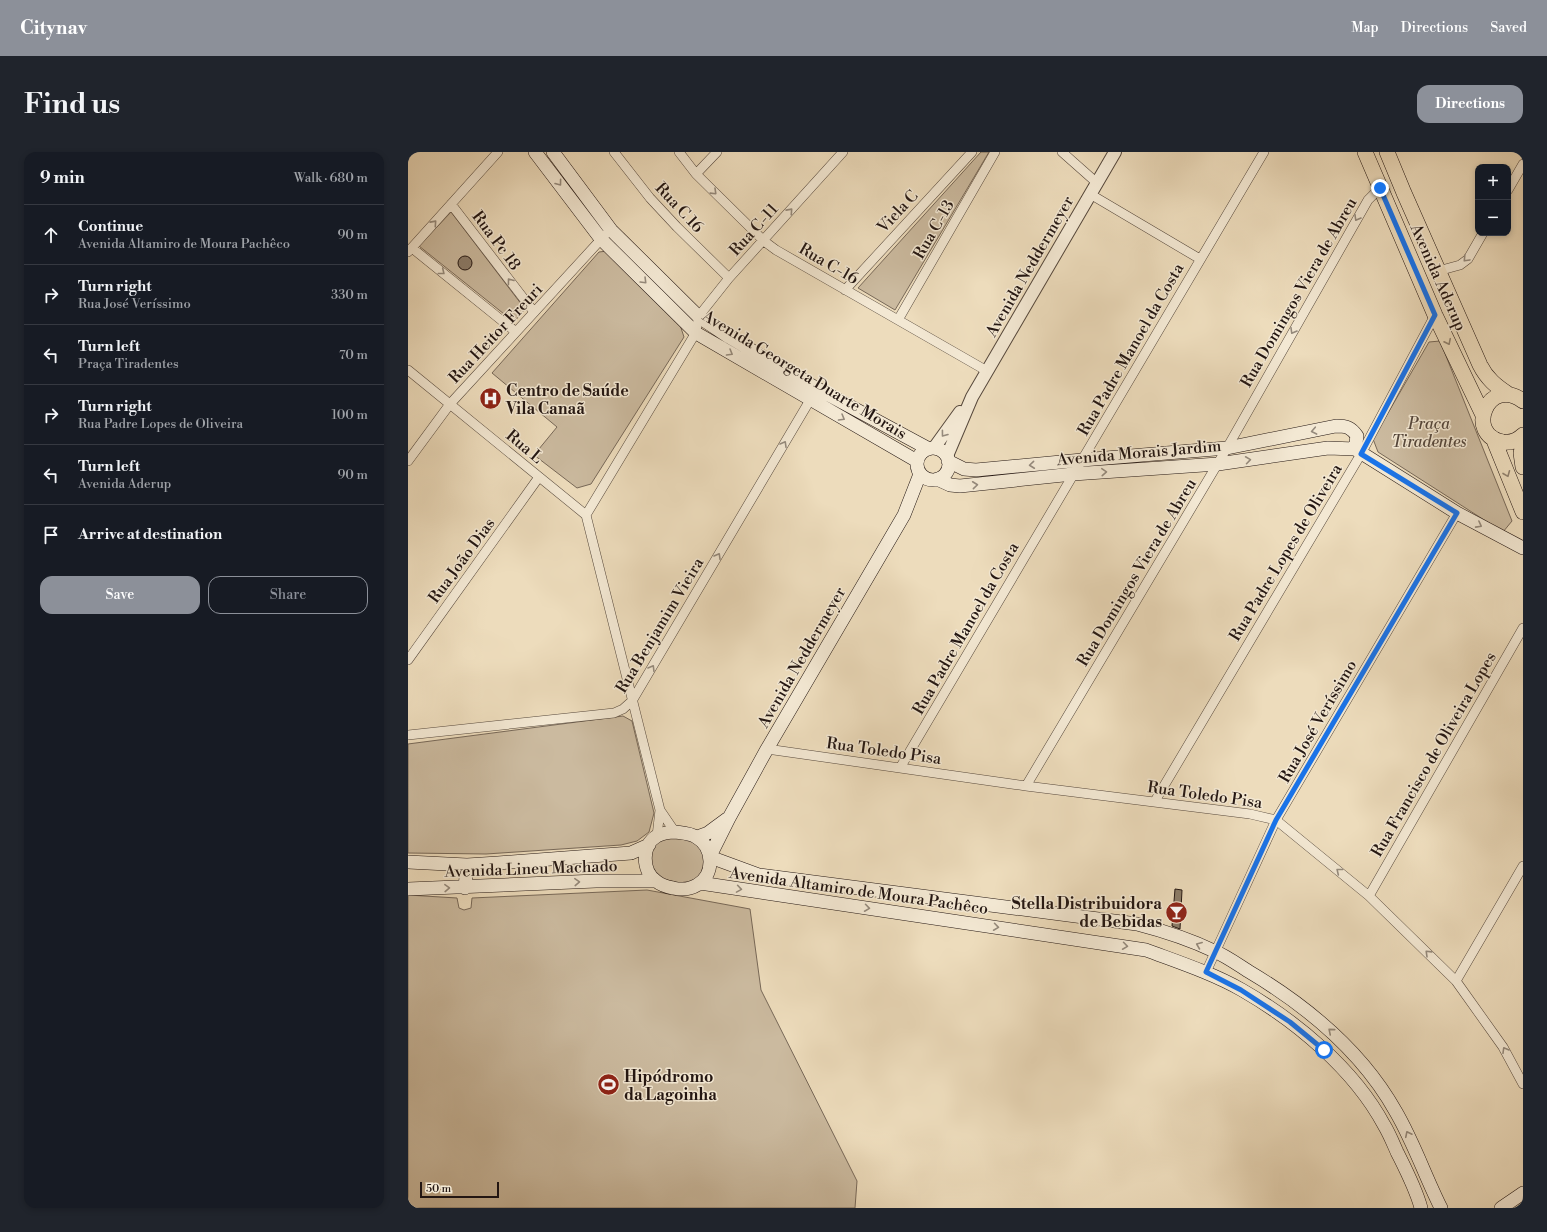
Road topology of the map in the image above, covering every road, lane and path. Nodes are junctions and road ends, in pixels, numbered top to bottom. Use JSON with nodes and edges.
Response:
{"nodes":[{"id":1,"x":498,"y":152,"type":"edge"},
{"id":2,"x":535,"y":152,"type":"edge"},
{"id":3,"x":553,"y":152,"type":"edge"},
{"id":4,"x":614,"y":152,"type":"edge"},
{"id":5,"x":679,"y":152,"type":"edge"},
{"id":6,"x":717,"y":152,"type":"edge"},
{"id":7,"x":843,"y":152,"type":"edge"},
{"id":8,"x":972,"y":152,"type":"edge"},
{"id":9,"x":995,"y":152,"type":"edge"},
{"id":10,"x":1062,"y":152,"type":"edge"},
{"id":11,"x":1115,"y":152,"type":"edge"},
{"id":12,"x":1264,"y":152,"type":"edge"},
{"id":13,"x":1366,"y":152,"type":"edge"},
{"id":14,"x":1372,"y":152,"type":"edge"},
{"id":15,"x":1389,"y":153,"type":"edge"},
{"id":16,"x":1523,"y":164,"type":"edge"},
{"id":17,"x":696,"y":174,"type":"junction"},
{"id":18,"x":1097,"y":183,"type":"junction"},
{"id":19,"x":1511,"y":185,"type":"edge"},
{"id":20,"x":1380,"y":188,"type":"junction"},
{"id":21,"x":1404,"y":193,"type":"junction"},
{"id":22,"x":1090,"y":194,"type":"junction"},
{"id":23,"x":452,"y":204,"type":"junction"},
{"id":24,"x":606,"y":234,"type":"junction"},
{"id":25,"x":1481,"y":236,"type":"edge"},
{"id":26,"x":764,"y":241,"type":"junction"},
{"id":27,"x":410,"y":250,"type":"edge"},
{"id":28,"x":1200,"y":259,"type":"junction"},
{"id":29,"x":1438,"y":271,"type":"junction"},
{"id":30,"x":729,"y":278,"type":"junction"},
{"id":31,"x":845,"y":290,"type":"junction"},
{"id":32,"x":534,"y":312,"type":"junction"},
{"id":33,"x":1435,"y":315,"type":"junction"},
{"id":34,"x":699,"y":316,"type":"junction"},
{"id":35,"x":898,"y":320,"type":"junction"},
{"id":36,"x":516,"y":332,"type":"junction"},
{"id":37,"x":696,"y":333,"type":"junction"},
{"id":38,"x":760,"y":363,"type":"junction"},
{"id":39,"x":408,"y":370,"type":"edge"},
{"id":40,"x":987,"y":371,"type":"junction"},
{"id":41,"x":813,"y":394,"type":"junction"},
{"id":42,"x":1518,"y":395,"type":"edge"},
{"id":43,"x":972,"y":397,"type":"junction"},
{"id":44,"x":450,"y":404,"type":"junction"},
{"id":45,"x":1483,"y":415,"type":"junction"},
{"id":46,"x":1523,"y":435,"type":"edge"},
{"id":47,"x":1493,"y":438,"type":"junction"},
{"id":48,"x":1523,"y":446,"type":"edge"},
{"id":49,"x":931,"y":448,"type":"junction"},
{"id":50,"x":1227,"y":448,"type":"junction"},
{"id":51,"x":1354,"y":451,"type":"junction"},
{"id":52,"x":948,"y":459,"type":"junction"},
{"id":53,"x":1082,"y":460,"type":"junction"},
{"id":54,"x":408,"y":461,"type":"edge"},
{"id":55,"x":1218,"y":464,"type":"junction"},
{"id":56,"x":1523,"y":467,"type":"edge"},
{"id":57,"x":927,"y":474,"type":"junction"},
{"id":58,"x":1073,"y":474,"type":"junction"},
{"id":59,"x":538,"y":477,"type":"junction"},
{"id":60,"x":1523,"y":512,"type":"edge"},
{"id":61,"x":1457,"y":513,"type":"junction"},
{"id":62,"x":586,"y":515,"type":"junction"},
{"id":63,"x":1523,"y":548,"type":"edge"},
{"id":64,"x":1523,"y":628,"type":"edge"},
{"id":65,"x":408,"y":660,"type":"edge"},
{"id":66,"x":632,"y":701,"type":"junction"},
{"id":67,"x":408,"y":736,"type":"edge"},
{"id":68,"x":767,"y":749,"type":"junction"},
{"id":69,"x":900,"y":768,"type":"junction"},
{"id":70,"x":1026,"y":786,"type":"junction"},
{"id":71,"x":1155,"y":801,"type":"junction"},
{"id":72,"x":660,"y":810,"type":"junction"},
{"id":73,"x":728,"y":818,"type":"junction"},
{"id":74,"x":1276,"y":820,"type":"junction"},
{"id":75,"x":675,"y":832,"type":"junction"},
{"id":76,"x":697,"y":837,"type":"junction"},
{"id":77,"x":653,"y":841,"type":"junction"},
{"id":78,"x":710,"y":857,"type":"junction"},
{"id":79,"x":408,"y":862,"type":"edge"},
{"id":80,"x":467,"y":865,"type":"junction"},
{"id":81,"x":1523,"y":866,"type":"edge"},
{"id":82,"x":655,"y":881,"type":"junction"},
{"id":83,"x":700,"y":883,"type":"junction"},
{"id":84,"x":465,"y":888,"type":"junction"},
{"id":85,"x":408,"y":889,"type":"edge"},
{"id":86,"x":1369,"y":896,"type":"junction"},
{"id":87,"x":1216,"y":951,"type":"junction"},
{"id":88,"x":1206,"y":972,"type":"junction"},
{"id":89,"x":1456,"y":980,"type":"junction"},
{"id":90,"x":1523,"y":1084,"type":"edge"},
{"id":91,"x":1420,"y":1160,"type":"junction"},
{"id":92,"x":1404,"y":1167,"type":"junction"},
{"id":93,"x":1523,"y":1194,"type":"edge"},
{"id":94,"x":1439,"y":1203,"type":"edge"},
{"id":95,"x":1420,"y":1207,"type":"edge"},
{"id":96,"x":1507,"y":1207,"type":"edge"}],
"edges":[{"from":1,"to":23,"type":"street"},
{"from":2,"to":24,"type":"main road","name":"Avenida Georgeta Duarte Morais","one_way":true},
{"from":3,"to":24,"type":"main road","name":"Avenida Georgeta Duarte Morais"},
{"from":4,"to":30,"type":"street","name":"Rua C 16"},
{"from":5,"to":17,"type":"street","name":"Rua C-16"},
{"from":6,"to":17,"type":"street"},
{"from":26,"to":7,"type":"street","name":"Rua C-11","one_way":true},
{"from":8,"to":31,"type":"street","name":"Viela C"},
{"from":9,"to":35,"type":"street","name":"Rua C-13"},
{"from":10,"to":18,"type":"street"},
{"from":11,"to":18,"type":"street","name":"Avenida Neddermeyer"},
{"from":12,"to":28,"type":"street","name":"Rua Padre Manoel da Costa"},
{"from":13,"to":20,"type":"main road","name":"Avenida Aderup"},
{"from":14,"to":15,"type":"main road"},
{"from":15,"to":21,"type":"main road","name":"Avenida Aderup"},
{"from":16,"to":19,"type":"street"},
{"from":17,"to":26,"type":"street","name":"Rua C-16","one_way":true},
{"from":18,"to":22,"type":"street","name":"Avenida Neddermeyer"},
{"from":20,"to":21,"type":"main road"},
{"from":20,"to":33,"type":"main road","name":"Avenida Aderup"},
{"from":20,"to":50,"type":"street","name":"Rua Domingos Viera de Abreu","one_way":true},
{"from":21,"to":29,"type":"main road","name":"Avenida Aderup"},
{"from":22,"to":28,"type":"street"},
{"from":22,"to":40,"type":"street","name":"Avenida Neddermeyer"},
{"from":27,"to":23,"type":"street","one_way":true},
{"from":32,"to":23,"type":"street","name":"Rua Pc 18","one_way":true},
{"from":24,"to":32,"type":"street","name":"Rua Heitor Freuri"},
{"from":24,"to":34,"type":"main road","name":"Avenida Georgeta Duarte Morais"},
{"from":24,"to":37,"type":"main road","name":"Avenida Georgeta Duarte Morais","one_way":true},
{"from":25,"to":29,"type":"street","one_way":true},
{"from":26,"to":30,"type":"street","name":"Rua C-11"},
{"from":26,"to":31,"type":"street","name":"Rua C-16"},
{"from":27,"to":36,"type":"street","one_way":true},
{"from":28,"to":53,"type":"street","name":"Rua Padre Manoel da Costa"},
{"from":29,"to":42,"type":"main road","name":"Avenida Aderup"},
{"from":30,"to":34,"type":"street","name":"Rua C-11"},
{"from":31,"to":35,"type":"street","name":"Rua C-16"},
{"from":32,"to":36,"type":"street","name":"Rua Heitor Freuri"},
{"from":33,"to":45,"type":"main road","name":"Avenida Aderup","one_way":true},
{"from":33,"to":51,"type":"street","name":"Rua Padre Lopes de Oliveira"},
{"from":34,"to":37,"type":"street","name":"Rua C-11"},
{"from":34,"to":38,"type":"main road","name":"Avenida Georgeta Duarte Morais"},
{"from":35,"to":40,"type":"street","name":"Rua C-16"},
{"from":36,"to":44,"type":"street","name":"Rua Heitor Freuri"},
{"from":37,"to":38,"type":"main road","name":"Avenida Georgeta Duarte Morais","one_way":true},
{"from":37,"to":62,"type":"street"},
{"from":38,"to":41,"type":"main road","name":"Avenida Georgeta Duarte Morais"},
{"from":39,"to":44,"type":"street","name":"Rua L"},
{"from":40,"to":43,"type":"street","name":"Avenida Neddermeyer"},
{"from":41,"to":49,"type":"main road","name":"Avenida Georgeta Duarte Morais"},
{"from":41,"to":57,"type":"main road","name":"Avenida Georgeta Duarte Morais","one_way":true},
{"from":66,"to":41,"type":"street","name":"Rua Benjamim Vieira","one_way":true},
{"from":42,"to":45,"type":"main road","name":"Avenida Aderup"},
{"from":43,"to":49,"type":"street","name":"Avenida Neddermeyer","one_way":true},
{"from":43,"to":52,"type":"street","name":"Avenida Neddermeyer"},
{"from":44,"to":54,"type":"street","name":"Rua Heitor Freuri"},
{"from":44,"to":59,"type":"street","name":"Rua L"},
{"from":45,"to":47,"type":"main road","name":"Avenida Aderup"},
{"from":46,"to":47,"type":"main road"},
{"from":47,"to":60,"type":"main road","name":"Avenida Aderup","one_way":true},
{"from":48,"to":56,"type":"main road"},
{"from":49,"to":52,"type":"main road"},
{"from":49,"to":57,"type":"main road"},
{"from":51,"to":50,"type":"main road","name":"Avenida Morais Jardim","one_way":true},
{"from":50,"to":53,"type":"main road","name":"Avenida Morais Jardim"},
{"from":50,"to":55,"type":"street","name":"Rua Domingos Viera de Abreu"},
{"from":55,"to":51,"type":"main road","name":"Avenida Morais Jardim","one_way":true},
{"from":51,"to":61,"type":"main road"},
{"from":51,"to":71,"type":"street","name":"Rua Padre Lopes de Oliveira"},
{"from":53,"to":52,"type":"main road","name":"Avenida Morais Jardim","one_way":true},
{"from":52,"to":57,"type":"main road"},
{"from":53,"to":58,"type":"street","name":"Rua Padre Manoel da Costa"},
{"from":58,"to":55,"type":"main road","name":"Avenida Morais Jardim","one_way":true},
{"from":55,"to":70,"type":"street","name":"Rua Domingos Viera de Abreu"},
{"from":57,"to":58,"type":"main road","name":"Avenida Morais Jardim","one_way":true},
{"from":57,"to":68,"type":"main road","name":"Avenida Neddermeyer"},
{"from":58,"to":69,"type":"street","name":"Rua Padre Manoel da Costa"},
{"from":59,"to":62,"type":"street","name":"Rua L"},
{"from":59,"to":65,"type":"street","name":"Rua João Dias"},
{"from":61,"to":63,"type":"main road","one_way":true},
{"from":61,"to":74,"type":"street","name":"Rua José Veríssimo"},
{"from":62,"to":66,"type":"street"},
{"from":64,"to":86,"type":"street","name":"Rua Francisco de Oliveira Lopes"},
{"from":66,"to":67,"type":"street","name":"Rua Benjamim Vieira"},
{"from":66,"to":72,"type":"street"},
{"from":68,"to":69,"type":"street","name":"Rua Toledo Pisa"},
{"from":68,"to":73,"type":"main road","name":"Avenida Neddermeyer"},
{"from":69,"to":70,"type":"street","name":"Rua Toledo Pisa"},
{"from":70,"to":71,"type":"street","name":"Rua Toledo Pisa"},
{"from":71,"to":74,"type":"street","name":"Rua Toledo Pisa"},
{"from":72,"to":75,"type":"street"},
{"from":72,"to":77,"type":"street"},
{"from":73,"to":76,"type":"main road","name":"Avenida Neddermeyer"},
{"from":73,"to":78,"type":"main road","name":"Avenida Neddermeyer"},
{"from":86,"to":74,"type":"street","name":"Rua Toledo Pisa","one_way":true},
{"from":74,"to":87,"type":"street","name":"Rua José Veríssimo"},
{"from":75,"to":76,"type":"main road"},
{"from":75,"to":77,"type":"main road"},
{"from":76,"to":78,"type":"main road"},
{"from":77,"to":80,"type":"main road","name":"Avenida Lineu Machado"},
{"from":77,"to":82,"type":"main road"},
{"from":78,"to":83,"type":"main road"},
{"from":87,"to":78,"type":"main road","name":"Avenida Altamiro de Moura Pachêco","one_way":true},
{"from":79,"to":80,"type":"main road","name":"Avenida Lineu Machado"},
{"from":80,"to":84,"type":"main road"},
{"from":81,"to":89,"type":"street"},
{"from":82,"to":83,"type":"main road"},
{"from":84,"to":82,"type":"main road","name":"Avenida Lineu Machado","one_way":true},
{"from":83,"to":88,"type":"main road","name":"Avenida Altamiro de Moura Pachêco","one_way":true},
{"from":85,"to":84,"type":"main road","name":"Avenida Lineu Machado","one_way":true},
{"from":89,"to":86,"type":"street","name":"Rua Toledo Pisa","one_way":true},
{"from":87,"to":88,"type":"street","name":"Rua José Veríssimo"},
{"from":91,"to":87,"type":"main road","name":"Avenida Altamiro de Moura Pachêco","one_way":true},
{"from":88,"to":92,"type":"main road","name":"Avenida Altamiro de Moura Pachêco"},
{"from":90,"to":89,"type":"street","name":"Rua Toledo Pisa","one_way":true},
{"from":91,"to":92,"type":"main road"},
{"from":91,"to":94,"type":"main road","name":"Avenida Altamiro de Moura Pachêco"},
{"from":92,"to":95,"type":"main road","name":"Avenida Altamiro de Moura Pachêco"},
{"from":93,"to":96,"type":"main road"},
{"from":94,"to":95,"type":"main road"}]}
